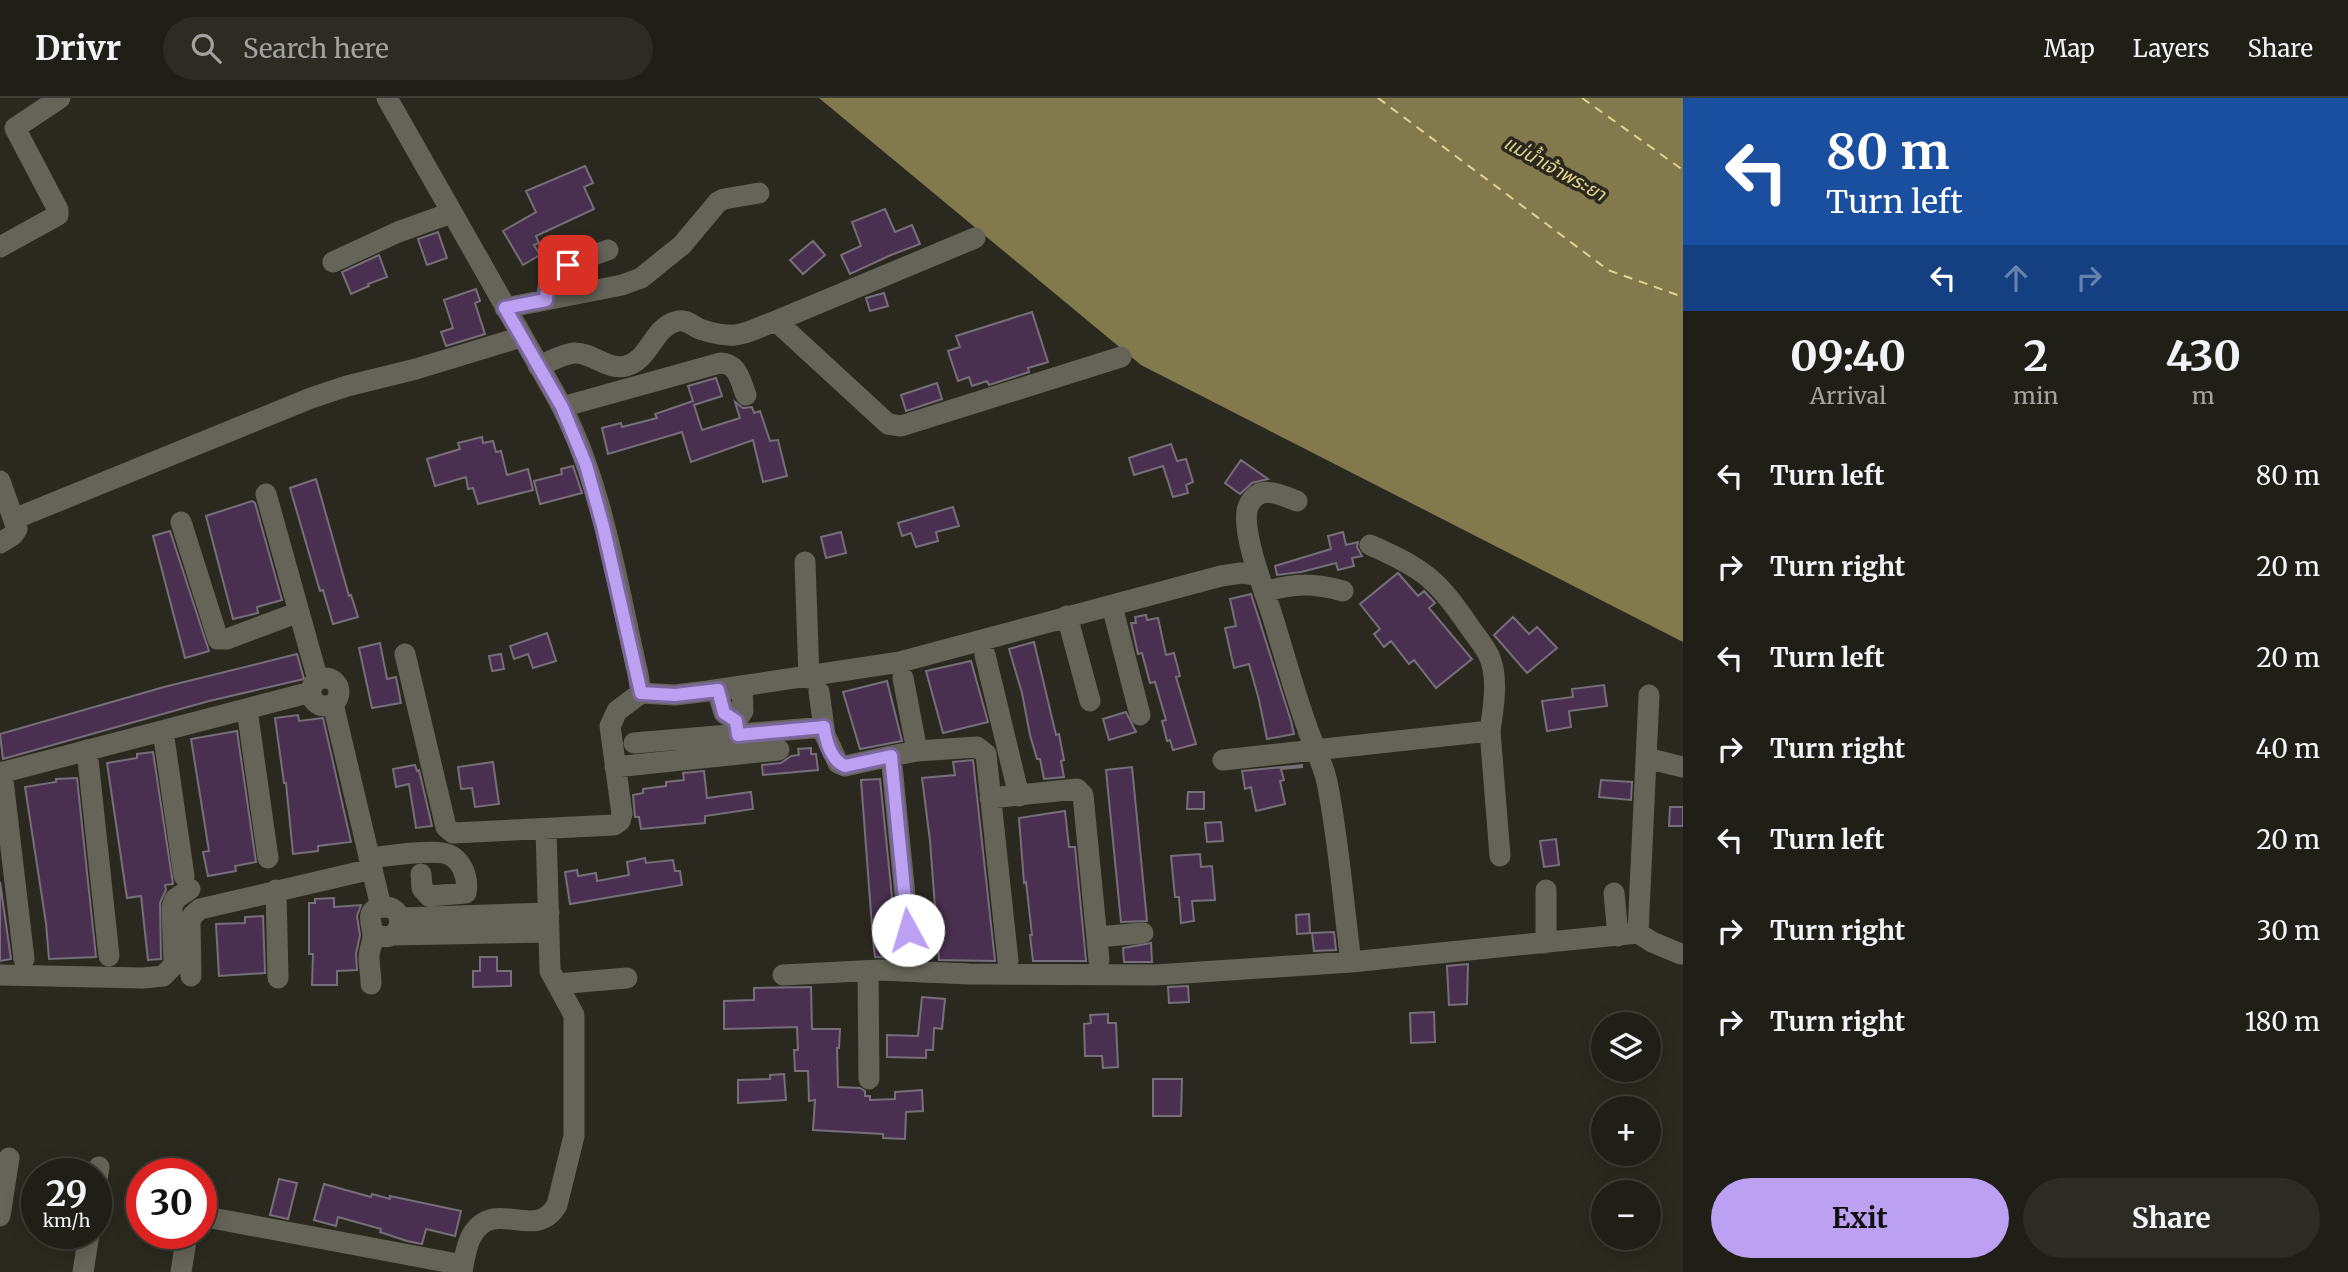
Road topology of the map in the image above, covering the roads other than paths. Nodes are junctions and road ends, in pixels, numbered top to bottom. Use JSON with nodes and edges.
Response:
{"nodes":[{"id":1,"x":60,"y":98,"type":"edge"},
{"id":2,"x":387,"y":98,"type":"edge"},
{"id":3,"x":758,"y":193,"type":"dead end"},
{"id":4,"x":451,"y":213,"type":"junction"},
{"id":5,"x":975,"y":238,"type":"dead end"},
{"id":6,"x":0,"y":247,"type":"edge"},
{"id":7,"x":608,"y":250,"type":"dead end"},
{"id":8,"x":333,"y":262,"type":"dead end"},
{"id":9,"x":546,"y":300,"type":"junction"},
{"id":10,"x":505,"y":308,"type":"junction"},
{"id":11,"x":776,"y":321,"type":"junction"},
{"id":12,"x":522,"y":337,"type":"junction"},
{"id":13,"x":1121,"y":357,"type":"dead end"},
{"id":14,"x":538,"y":366,"type":"junction"},
{"id":15,"x":746,"y":395,"type":"dead end"},
{"id":16,"x":562,"y":407,"type":"junction"},
{"id":17,"x":0,"y":481,"type":"edge"},
{"id":18,"x":267,"y":494,"type":"dead end"},
{"id":19,"x":1297,"y":501,"type":"dead end"},
{"id":20,"x":14,"y":519,"type":"junction"},
{"id":21,"x":181,"y":522,"type":"dead end"},
{"id":22,"x":0,"y":543,"type":"edge"},
{"id":23,"x":1370,"y":545,"type":"dead end"},
{"id":24,"x":805,"y":562,"type":"dead end"},
{"id":25,"x":1260,"y":584,"type":"junction"},
{"id":26,"x":1343,"y":591,"type":"dead end"},
{"id":27,"x":1112,"y":606,"type":"junction"},
{"id":28,"x":299,"y":612,"type":"junction"},
{"id":29,"x":1067,"y":616,"type":"junction"},
{"id":30,"x":405,"y":654,"type":"dead end"},
{"id":31,"x":985,"y":655,"type":"dead end"},
{"id":32,"x":902,"y":678,"type":"dead end"},
{"id":33,"x":814,"y":685,"type":"junction"},
{"id":34,"x":314,"y":686,"type":"junction"},
{"id":35,"x":742,"y":687,"type":"junction"},
{"id":36,"x":718,"y":690,"type":"junction"},
{"id":37,"x":641,"y":693,"type":"junction"},
{"id":38,"x":1649,"y":695,"type":"dead end"},
{"id":39,"x":1090,"y":701,"type":"dead end"},
{"id":40,"x":247,"y":709,"type":"junction"},
{"id":41,"x":1140,"y":716,"type":"dead end"},
{"id":42,"x":824,"y":727,"type":"junction"},
{"id":43,"x":737,"y":728,"type":"junction"},
{"id":44,"x":163,"y":731,"type":"junction"},
{"id":45,"x":1490,"y":731,"type":"junction"},
{"id":46,"x":634,"y":743,"type":"dead end"},
{"id":47,"x":1316,"y":749,"type":"junction"},
{"id":48,"x":87,"y":750,"type":"junction"},
{"id":49,"x":779,"y":750,"type":"dead end"},
{"id":50,"x":918,"y":751,"type":"junction"},
{"id":51,"x":891,"y":756,"type":"junction"},
{"id":52,"x":1646,"y":758,"type":"junction"},
{"id":53,"x":1223,"y":760,"type":"dead end"},
{"id":54,"x":615,"y":767,"type":"junction"},
{"id":55,"x":1683,"y":767,"type":"edge"},
{"id":56,"x":1,"y":773,"type":"edge"},
{"id":57,"x":1018,"y":796,"type":"junction"},
{"id":58,"x":990,"y":798,"type":"junction"},
{"id":59,"x":545,"y":829,"type":"junction"},
{"id":60,"x":1500,"y":856,"type":"dead end"},
{"id":61,"x":268,"y":858,"type":"dead end"},
{"id":62,"x":370,"y":863,"type":"junction"},
{"id":63,"x":421,"y":874,"type":"dead end"},
{"id":64,"x":276,"y":890,"type":"junction"},
{"id":65,"x":1546,"y":890,"type":"dead end"},
{"id":66,"x":1615,"y":893,"type":"dead end"},
{"id":67,"x":549,"y":922,"type":"junction"},
{"id":68,"x":387,"y":923,"type":"junction"},
{"id":69,"x":1143,"y":933,"type":"dead end"},
{"id":70,"x":1628,"y":935,"type":"junction"},
{"id":71,"x":1097,"y":937,"type":"junction"},
{"id":72,"x":1546,"y":943,"type":"junction"},
{"id":73,"x":911,"y":954,"type":"dead end"},
{"id":74,"x":1681,"y":954,"type":"dead end"},
{"id":75,"x":109,"y":956,"type":"dead end"},
{"id":76,"x":24,"y":958,"type":"dead end"},
{"id":77,"x":1099,"y":960,"type":"dead end"},
{"id":78,"x":1008,"y":961,"type":"dead end"},
{"id":79,"x":1351,"y":962,"type":"junction"},
{"id":80,"x":868,"y":971,"type":"junction"},
{"id":81,"x":0,"y":975,"type":"edge"},
{"id":82,"x":783,"y":975,"type":"dead end"},
{"id":83,"x":191,"y":976,"type":"dead end"},
{"id":84,"x":278,"y":978,"type":"dead end"},
{"id":85,"x":627,"y":978,"type":"dead end"},
{"id":86,"x":371,"y":984,"type":"dead end"},
{"id":87,"x":557,"y":984,"type":"junction"},
{"id":88,"x":869,"y":1079,"type":"dead end"},
{"id":89,"x":9,"y":1158,"type":"dead end"},
{"id":90,"x":0,"y":1216,"type":"edge"},
{"id":91,"x":217,"y":1219,"type":"edge"},
{"id":92,"x":87,"y":1249,"type":"edge"},
{"id":93,"x":185,"y":1249,"type":"edge"},
{"id":94,"x":463,"y":1268,"type":"edge"},
{"id":95,"x":83,"y":1272,"type":"edge"},
{"id":96,"x":181,"y":1272,"type":"edge"}],
"edges":[{"from":1,"to":6,"type":"street"},
{"from":2,"to":4,"type":"street"},
{"from":3,"to":9,"type":"street"},
{"from":4,"to":8,"type":"street"},
{"from":4,"to":10,"type":"street"},
{"from":5,"to":11,"type":"street"},
{"from":7,"to":9,"type":"street"},
{"from":9,"to":10,"type":"street"},
{"from":10,"to":12,"type":"street"},
{"from":11,"to":13,"type":"street"},
{"from":11,"to":14,"type":"street"},
{"from":12,"to":14,"type":"street"},
{"from":12,"to":20,"type":"street"},
{"from":14,"to":16,"type":"street"},
{"from":15,"to":16,"type":"street"},
{"from":16,"to":37,"type":"street"},
{"from":17,"to":20,"type":"street"},
{"from":18,"to":28,"type":"street"},
{"from":19,"to":25,"type":"street"},
{"from":20,"to":22,"type":"street"},
{"from":21,"to":28,"type":"street"},
{"from":23,"to":45,"type":"street"},
{"from":24,"to":33,"type":"street"},
{"from":25,"to":26,"type":"street"},
{"from":25,"to":27,"type":"street"},
{"from":25,"to":47,"type":"street"},
{"from":27,"to":29,"type":"street"},
{"from":27,"to":41,"type":"street"},
{"from":28,"to":34,"type":"street"},
{"from":29,"to":33,"type":"street"},
{"from":29,"to":39,"type":"street"},
{"from":30,"to":59,"type":"street"},
{"from":31,"to":57,"type":"street"},
{"from":32,"to":50,"type":"street"},
{"from":33,"to":35,"type":"street"},
{"from":33,"to":42,"type":"street"},
{"from":34,"to":40,"type":"street"},
{"from":34,"to":62,"type":"street"},
{"from":35,"to":36,"type":"street"},
{"from":35,"to":43,"type":"street"},
{"from":36,"to":37,"type":"street"},
{"from":36,"to":43,"type":"street"},
{"from":37,"to":54,"type":"street"},
{"from":38,"to":52,"type":"street"},
{"from":40,"to":44,"type":"street"},
{"from":40,"to":61,"type":"street"},
{"from":42,"to":43,"type":"street"},
{"from":42,"to":51,"type":"street"},
{"from":43,"to":46,"type":"street"},
{"from":44,"to":48,"type":"street"},
{"from":44,"to":81,"type":"street"},
{"from":45,"to":47,"type":"street"},
{"from":45,"to":60,"type":"street"},
{"from":47,"to":53,"type":"street"},
{"from":47,"to":79,"type":"street"},
{"from":48,"to":56,"type":"street"},
{"from":48,"to":75,"type":"street"},
{"from":49,"to":54,"type":"street"},
{"from":50,"to":51,"type":"street"},
{"from":50,"to":58,"type":"street"},
{"from":51,"to":73,"type":"street"},
{"from":52,"to":55,"type":"street"},
{"from":52,"to":70,"type":"street"},
{"from":54,"to":59,"type":"street"},
{"from":56,"to":76,"type":"street"},
{"from":57,"to":58,"type":"street"},
{"from":57,"to":71,"type":"street"},
{"from":58,"to":78,"type":"street"},
{"from":59,"to":67,"type":"street"},
{"from":62,"to":63,"type":"street"},
{"from":62,"to":64,"type":"street"},
{"from":62,"to":68,"type":"street"},
{"from":64,"to":83,"type":"street"},
{"from":64,"to":84,"type":"street"},
{"from":65,"to":72,"type":"street"},
{"from":66,"to":70,"type":"street"},
{"from":67,"to":68,"type":"street"},
{"from":67,"to":87,"type":"street"},
{"from":68,"to":86,"type":"street"},
{"from":69,"to":71,"type":"street"},
{"from":70,"to":72,"type":"street"},
{"from":70,"to":74,"type":"street"},
{"from":71,"to":77,"type":"street"},
{"from":72,"to":79,"type":"street"},
{"from":79,"to":80,"type":"street"},
{"from":80,"to":82,"type":"street"},
{"from":80,"to":88,"type":"street"},
{"from":85,"to":87,"type":"street"},
{"from":87,"to":94,"type":"street"},
{"from":89,"to":90,"type":"street"},
{"from":91,"to":94,"type":"street"},
{"from":92,"to":95,"type":"street"},
{"from":93,"to":96,"type":"street"}]}
